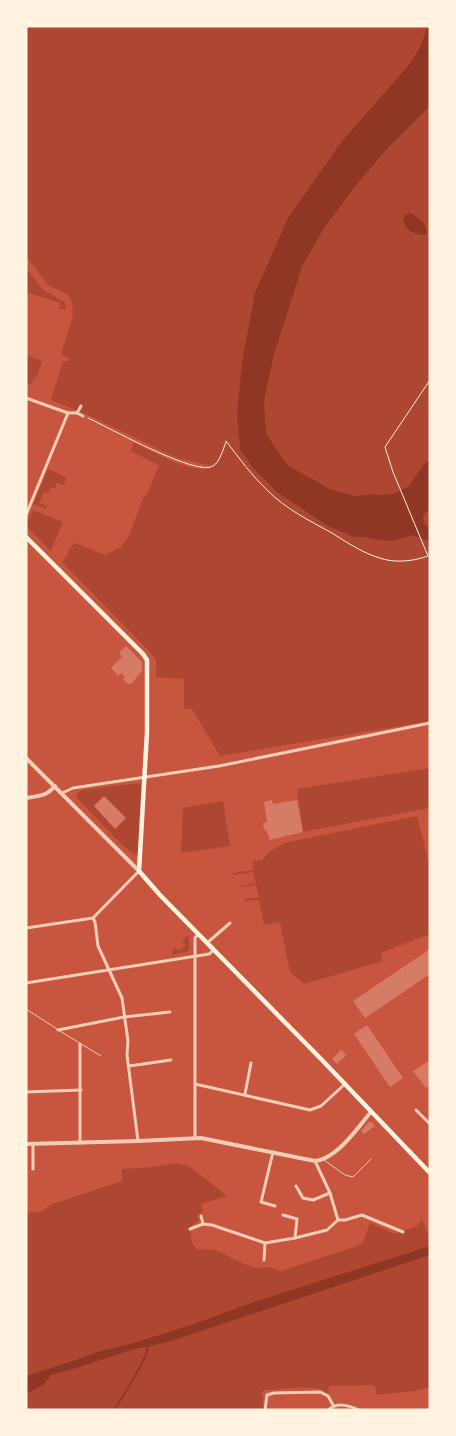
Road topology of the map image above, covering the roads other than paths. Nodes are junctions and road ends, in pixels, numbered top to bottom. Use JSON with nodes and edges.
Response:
{"nodes":[{"id":1,"x":26,"y":398,"type":"edge"},
{"id":2,"x":81,"y":406,"type":"dead end"},
{"id":3,"x":68,"y":413,"type":"junction"},
{"id":4,"x":77,"y":413,"type":"junction"},
{"id":5,"x":83,"y":416,"type":"road end"},
{"id":6,"x":26,"y":515,"type":"edge"},
{"id":7,"x":26,"y":537,"type":"edge"},
{"id":8,"x":430,"y":723,"type":"edge"},
{"id":9,"x":26,"y":758,"type":"edge"},
{"id":10,"x":145,"y":777,"type":"junction"},
{"id":11,"x":55,"y":786,"type":"junction"},
{"id":12,"x":62,"y":793,"type":"junction"},
{"id":13,"x":26,"y":798,"type":"edge"},
{"id":14,"x":139,"y":871,"type":"junction"},
{"id":15,"x":93,"y":918,"type":"junction"},
{"id":16,"x":230,"y":923,"type":"dead end"},
{"id":17,"x":26,"y":928,"type":"edge"},
{"id":18,"x":198,"y":934,"type":"junction"},
{"id":19,"x":207,"y":944,"type":"junction"},
{"id":20,"x":214,"y":950,"type":"junction"},
{"id":21,"x":196,"y":956,"type":"junction"},
{"id":22,"x":109,"y":970,"type":"junction"},
{"id":23,"x":26,"y":983,"type":"edge"},
{"id":24,"x":26,"y":1009,"type":"edge"},
{"id":25,"x":170,"y":1012,"type":"dead end"},
{"id":26,"x":124,"y":1017,"type":"junction"},
{"id":27,"x":58,"y":1030,"type":"junction"},
{"id":28,"x":80,"y":1044,"type":"junction"},
{"id":29,"x":101,"y":1056,"type":"dead end"},
{"id":30,"x":171,"y":1060,"type":"dead end"},
{"id":31,"x":251,"y":1063,"type":"dead end"},
{"id":32,"x":129,"y":1066,"type":"junction"},
{"id":33,"x":195,"y":1084,"type":"junction"},
{"id":34,"x":345,"y":1084,"type":"junction"},
{"id":35,"x":81,"y":1090,"type":"junction"},
{"id":36,"x":26,"y":1092,"type":"edge"},
{"id":37,"x":245,"y":1094,"type":"junction"},
{"id":38,"x":416,"y":1110,"type":"dead end"},
{"id":39,"x":371,"y":1112,"type":"junction"},
{"id":40,"x":430,"y":1124,"type":"edge"},
{"id":41,"x":194,"y":1138,"type":"junction"},
{"id":42,"x":138,"y":1141,"type":"junction"},
{"id":43,"x":80,"y":1143,"type":"junction"},
{"id":44,"x":26,"y":1144,"type":"edge"},
{"id":45,"x":33,"y":1144,"type":"junction"},
{"id":46,"x":273,"y":1152,"type":"junction"},
{"id":47,"x":371,"y":1159,"type":"dead end"},
{"id":48,"x":324,"y":1160,"type":"junction"},
{"id":49,"x":315,"y":1162,"type":"junction"},
{"id":50,"x":33,"y":1169,"type":"dead end"},
{"id":51,"x":430,"y":1173,"type":"edge"},
{"id":52,"x":296,"y":1186,"type":"dead end"},
{"id":53,"x":330,"y":1193,"type":"junction"},
{"id":54,"x":275,"y":1206,"type":"dead end"},
{"id":55,"x":283,"y":1215,"type":"dead end"},
{"id":56,"x":201,"y":1216,"type":"dead end"},
{"id":57,"x":338,"y":1220,"type":"junction"},
{"id":58,"x":203,"y":1224,"type":"junction"},
{"id":59,"x":190,"y":1229,"type":"dead end"},
{"id":60,"x":403,"y":1232,"type":"dead end"},
{"id":61,"x":295,"y":1238,"type":"junction"},
{"id":62,"x":265,"y":1243,"type":"junction"},
{"id":63,"x":264,"y":1260,"type":"dead end"},
{"id":64,"x":333,"y":1405,"type":"junction"},
{"id":65,"x":265,"y":1410,"type":"edge"},
{"id":66,"x":328,"y":1410,"type":"edge"},
{"id":67,"x":359,"y":1410,"type":"edge"}],
"edges":[{"from":1,"to":3,"type":"street"},
{"from":2,"to":4,"type":"street"},
{"from":3,"to":4,"type":"street"},
{"from":3,"to":6,"type":"street"},
{"from":4,"to":5,"type":"street"},
{"from":7,"to":10,"type":"main road"},
{"from":8,"to":10,"type":"street"},
{"from":9,"to":11,"type":"street"},
{"from":10,"to":12,"type":"street"},
{"from":10,"to":14,"type":"main road"},
{"from":11,"to":12,"type":"street"},
{"from":11,"to":13,"type":"street"},
{"from":12,"to":14,"type":"street"},
{"from":14,"to":15,"type":"street"},
{"from":14,"to":18,"type":"main road"},
{"from":15,"to":17,"type":"street"},
{"from":15,"to":22,"type":"street"},
{"from":16,"to":19,"type":"street"},
{"from":18,"to":19,"type":"main road"},
{"from":18,"to":21,"type":"street"},
{"from":19,"to":20,"type":"main road"},
{"from":20,"to":21,"type":"street"},
{"from":20,"to":34,"type":"main road"},
{"from":21,"to":22,"type":"street"},
{"from":21,"to":33,"type":"street"},
{"from":22,"to":23,"type":"street"},
{"from":22,"to":26,"type":"street"},
{"from":24,"to":27,"type":"lane"},
{"from":25,"to":26,"type":"street"},
{"from":26,"to":27,"type":"street"},
{"from":26,"to":32,"type":"street"},
{"from":27,"to":28,"type":"lane"},
{"from":28,"to":29,"type":"lane"},
{"from":28,"to":35,"type":"street"},
{"from":30,"to":32,"type":"street"},
{"from":31,"to":37,"type":"street"},
{"from":32,"to":42,"type":"street"},
{"from":33,"to":37,"type":"street"},
{"from":33,"to":41,"type":"street"},
{"from":34,"to":37,"type":"street"},
{"from":34,"to":39,"type":"main road"},
{"from":35,"to":36,"type":"street"},
{"from":35,"to":43,"type":"street"},
{"from":38,"to":40,"type":"street"},
{"from":39,"to":48,"type":"street"},
{"from":39,"to":51,"type":"main road"},
{"from":41,"to":42,"type":"street"},
{"from":41,"to":46,"type":"street"},
{"from":42,"to":43,"type":"street"},
{"from":43,"to":45,"type":"street"},
{"from":44,"to":45,"type":"street"},
{"from":45,"to":50,"type":"street"},
{"from":46,"to":49,"type":"street"},
{"from":46,"to":54,"type":"street"},
{"from":47,"to":48,"type":"lane"},
{"from":48,"to":49,"type":"street"},
{"from":49,"to":53,"type":"street"},
{"from":52,"to":53,"type":"street"},
{"from":53,"to":57,"type":"street"},
{"from":55,"to":61,"type":"street"},
{"from":56,"to":58,"type":"street"},
{"from":57,"to":60,"type":"street"},
{"from":57,"to":61,"type":"street"},
{"from":58,"to":59,"type":"street"},
{"from":58,"to":62,"type":"street"},
{"from":61,"to":62,"type":"street"},
{"from":62,"to":63,"type":"street"},
{"from":64,"to":65,"type":"street"},
{"from":64,"to":66,"type":"street"},
{"from":64,"to":67,"type":"street"}]}
